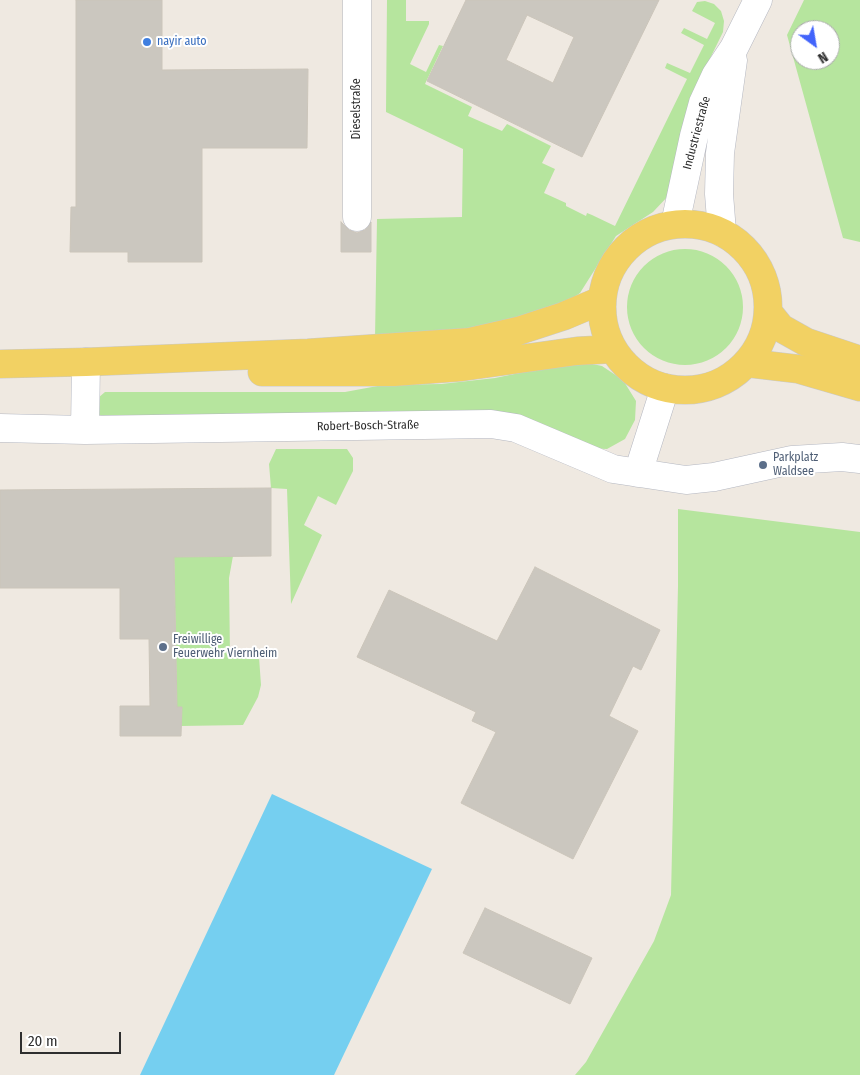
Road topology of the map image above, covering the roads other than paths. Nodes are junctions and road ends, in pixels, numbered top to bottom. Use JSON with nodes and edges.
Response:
{"nodes":[{"id":1,"x":357,"y":0,"type":"edge"},
{"id":2,"x":754,"y":1,"type":"edge"},
{"id":3,"x":734,"y":48,"type":"junction"},
{"id":4,"x":357,"y":217,"type":"dead end"},
{"id":5,"x":675,"y":224,"type":"junction"},
{"id":6,"x":722,"y":232,"type":"junction"},
{"id":7,"x":602,"y":300,"type":"junction"},
{"id":8,"x":768,"y":312,"type":"junction"},
{"id":9,"x":613,"y":349,"type":"junction"},
{"id":10,"x":860,"y":360,"type":"edge"},
{"id":11,"x":86,"y":362,"type":"junction"},
{"id":12,"x":747,"y":363,"type":"junction"},
{"id":13,"x":0,"y":364,"type":"edge"},
{"id":14,"x":860,"y":387,"type":"edge"},
{"id":15,"x":666,"y":388,"type":"junction"},
{"id":16,"x":0,"y":428,"type":"edge"},
{"id":17,"x":85,"y":430,"type":"junction"},
{"id":18,"x":860,"y":459,"type":"edge"},
{"id":19,"x":638,"y":473,"type":"junction"}],
"edges":[{"from":1,"to":4,"type":"street","name":"Dieselstraße"},
{"from":2,"to":3,"type":"street","name":"Industriestraße"},
{"from":3,"to":5,"type":"street","name":"Industriestraße"},
{"from":3,"to":6,"type":"street","name":"Industriestraße"},
{"from":5,"to":6,"type":"main road"},
{"from":5,"to":7,"type":"main road"},
{"from":6,"to":8,"type":"main road"},
{"from":7,"to":9,"type":"main road"},
{"from":7,"to":11,"type":"main road"},
{"from":8,"to":10,"type":"main road"},
{"from":8,"to":12,"type":"main road"},
{"from":9,"to":11,"type":"main road"},
{"from":9,"to":15,"type":"main road"},
{"from":11,"to":13,"type":"main road"},
{"from":11,"to":17,"type":"street"},
{"from":12,"to":14,"type":"main road"},
{"from":12,"to":15,"type":"main road"},
{"from":15,"to":19,"type":"street"},
{"from":16,"to":17,"type":"street","name":"Robert-Bosch-Straße"},
{"from":17,"to":19,"type":"street","name":"Robert-Bosch-Straße"},
{"from":18,"to":19,"type":"street","name":"Robert-Bosch-Straße"}]}
